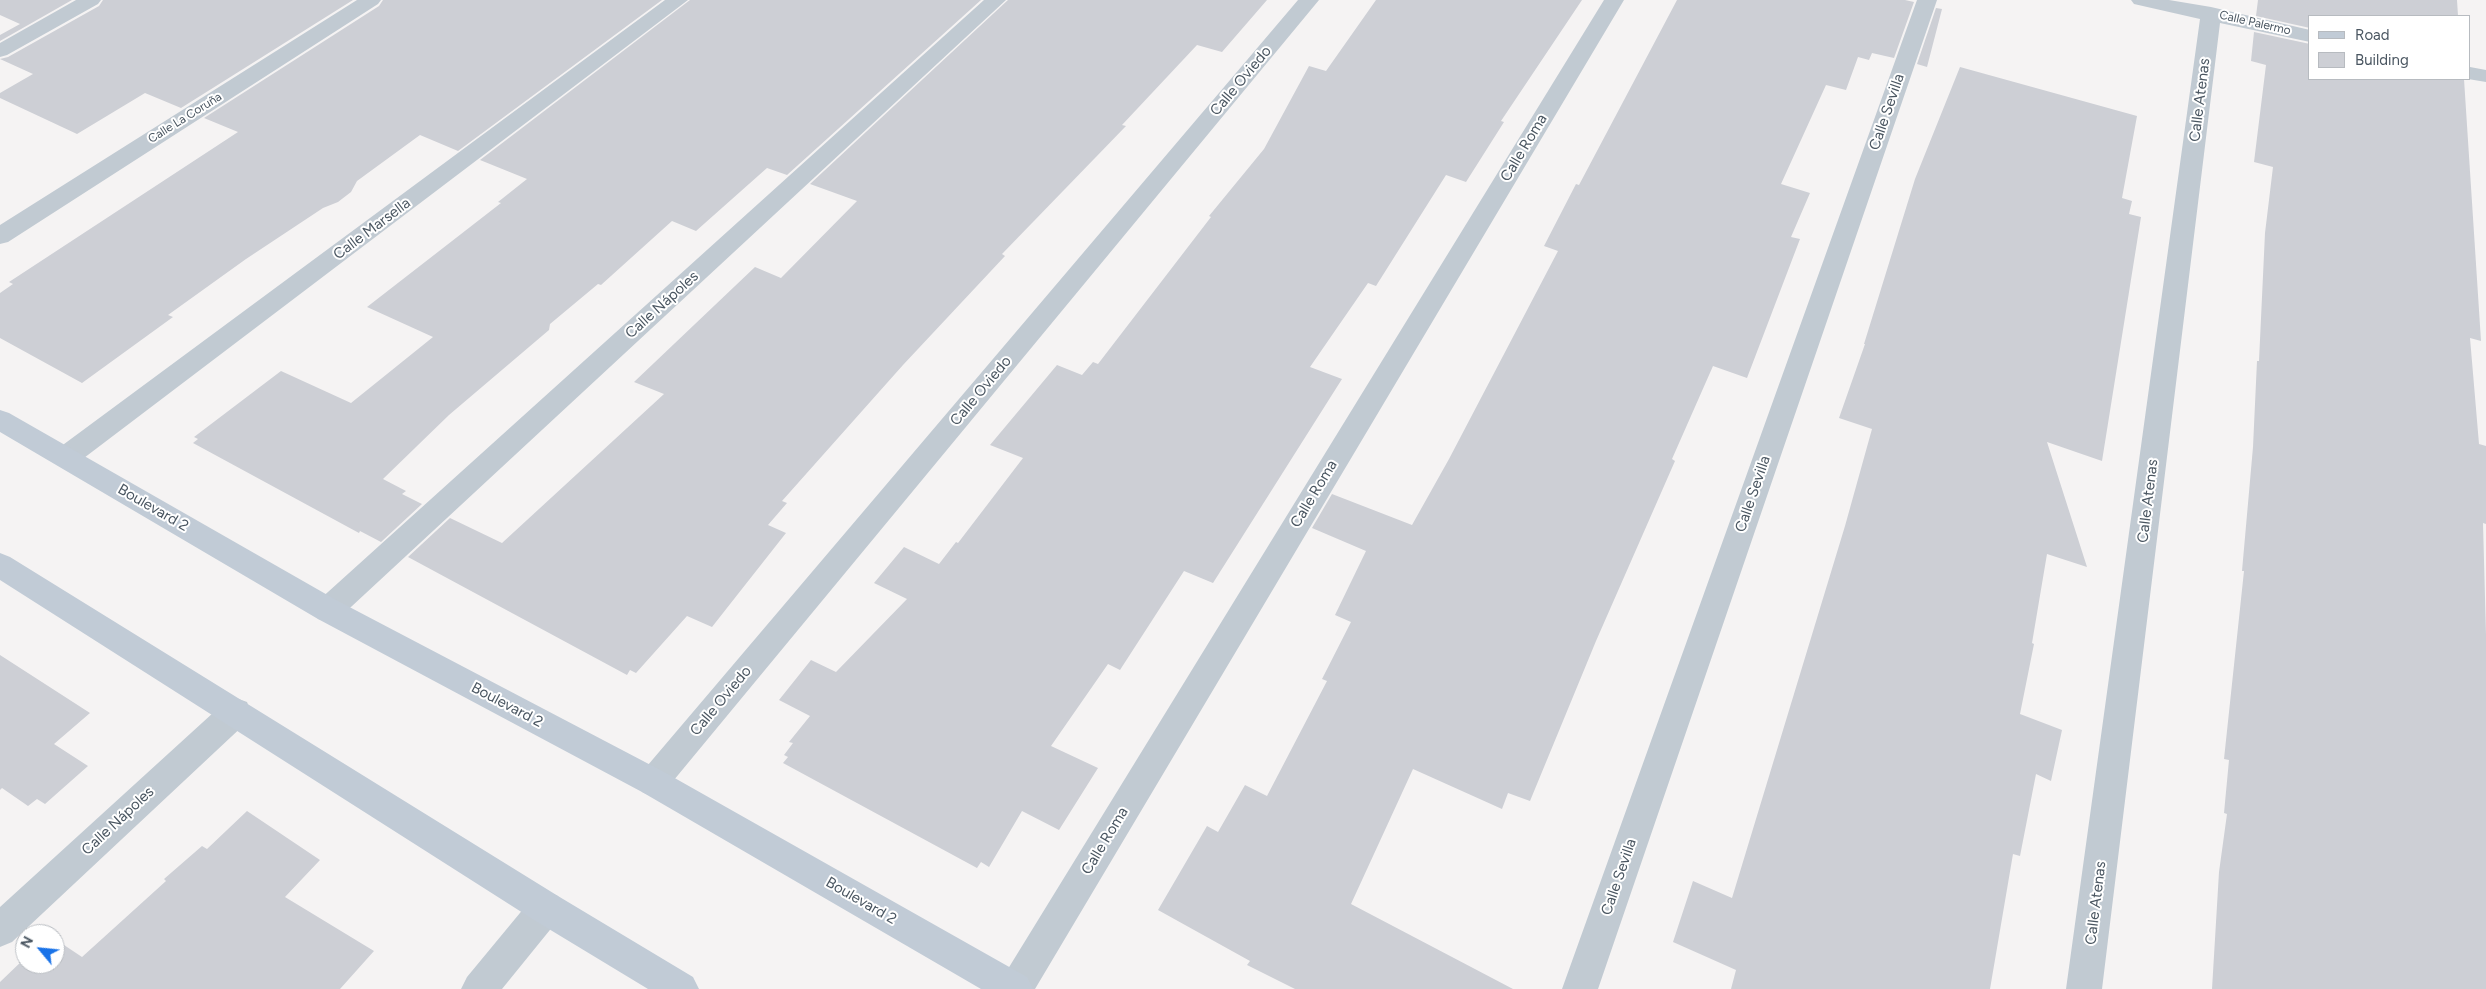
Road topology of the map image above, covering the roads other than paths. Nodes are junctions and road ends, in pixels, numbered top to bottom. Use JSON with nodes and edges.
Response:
{"nodes":[{"id":1,"x":91,"y":0,"type":"edge"},
{"id":2,"x":371,"y":0,"type":"edge"},
{"id":3,"x":678,"y":0,"type":"edge"},
{"id":4,"x":996,"y":0,"type":"edge"},
{"id":5,"x":1309,"y":0,"type":"edge"},
{"id":6,"x":1614,"y":0,"type":"edge"},
{"id":7,"x":1927,"y":0,"type":"edge"},
{"id":8,"x":2141,"y":0,"type":"edge"},
{"id":9,"x":2211,"y":13,"type":"junction"},
{"id":10,"x":2308,"y":36,"type":"edge"},
{"id":11,"x":0,"y":50,"type":"edge"},
{"id":12,"x":2471,"y":73,"type":"edge"},
{"id":13,"x":2486,"y":76,"type":"edge"},
{"id":14,"x":0,"y":236,"type":"edge"},
{"id":15,"x":0,"y":420,"type":"edge"},
{"id":16,"x":66,"y":457,"type":"junction"},
{"id":17,"x":0,"y":565,"type":"edge"},
{"id":18,"x":328,"y":610,"type":"junction"},
{"id":19,"x":236,"y":712,"type":"junction"},
{"id":20,"x":653,"y":782,"type":"junction"},
{"id":21,"x":546,"y":908,"type":"junction"},
{"id":22,"x":0,"y":930,"type":"edge"},
{"id":23,"x":478,"y":989,"type":"edge"},
{"id":24,"x":681,"y":989,"type":"edge"},
{"id":25,"x":1015,"y":989,"type":"edge"},
{"id":26,"x":1580,"y":989,"type":"edge"},
{"id":27,"x":2084,"y":989,"type":"edge"}],
"edges":[{"from":1,"to":11,"type":"street"},
{"from":2,"to":14,"type":"street","name":"Calle La Coruña"},
{"from":3,"to":16,"type":"street","name":"Calle Marsella"},
{"from":4,"to":18,"type":"street","name":"Calle Nápoles"},
{"from":5,"to":20,"type":"street","name":"Calle Oviedo"},
{"from":6,"to":25,"type":"street","name":"Calle Roma"},
{"from":7,"to":26,"type":"street","name":"Calle Sevilla"},
{"from":8,"to":9,"type":"street","name":"Calle Palermo"},
{"from":9,"to":10,"type":"street","name":"Calle Palermo"},
{"from":9,"to":27,"type":"street","name":"Calle Atenas"},
{"from":12,"to":13,"type":"street"},
{"from":15,"to":16,"type":"main road","name":"Boulevard 2"},
{"from":16,"to":18,"type":"main road","name":"Boulevard 2"},
{"from":17,"to":19,"type":"main road"},
{"from":18,"to":20,"type":"main road","name":"Boulevard 2"},
{"from":19,"to":21,"type":"main road"},
{"from":19,"to":22,"type":"street","name":"Calle Nápoles"},
{"from":20,"to":25,"type":"main road","name":"Boulevard 2"},
{"from":21,"to":23,"type":"street"},
{"from":21,"to":24,"type":"main road"}]}
